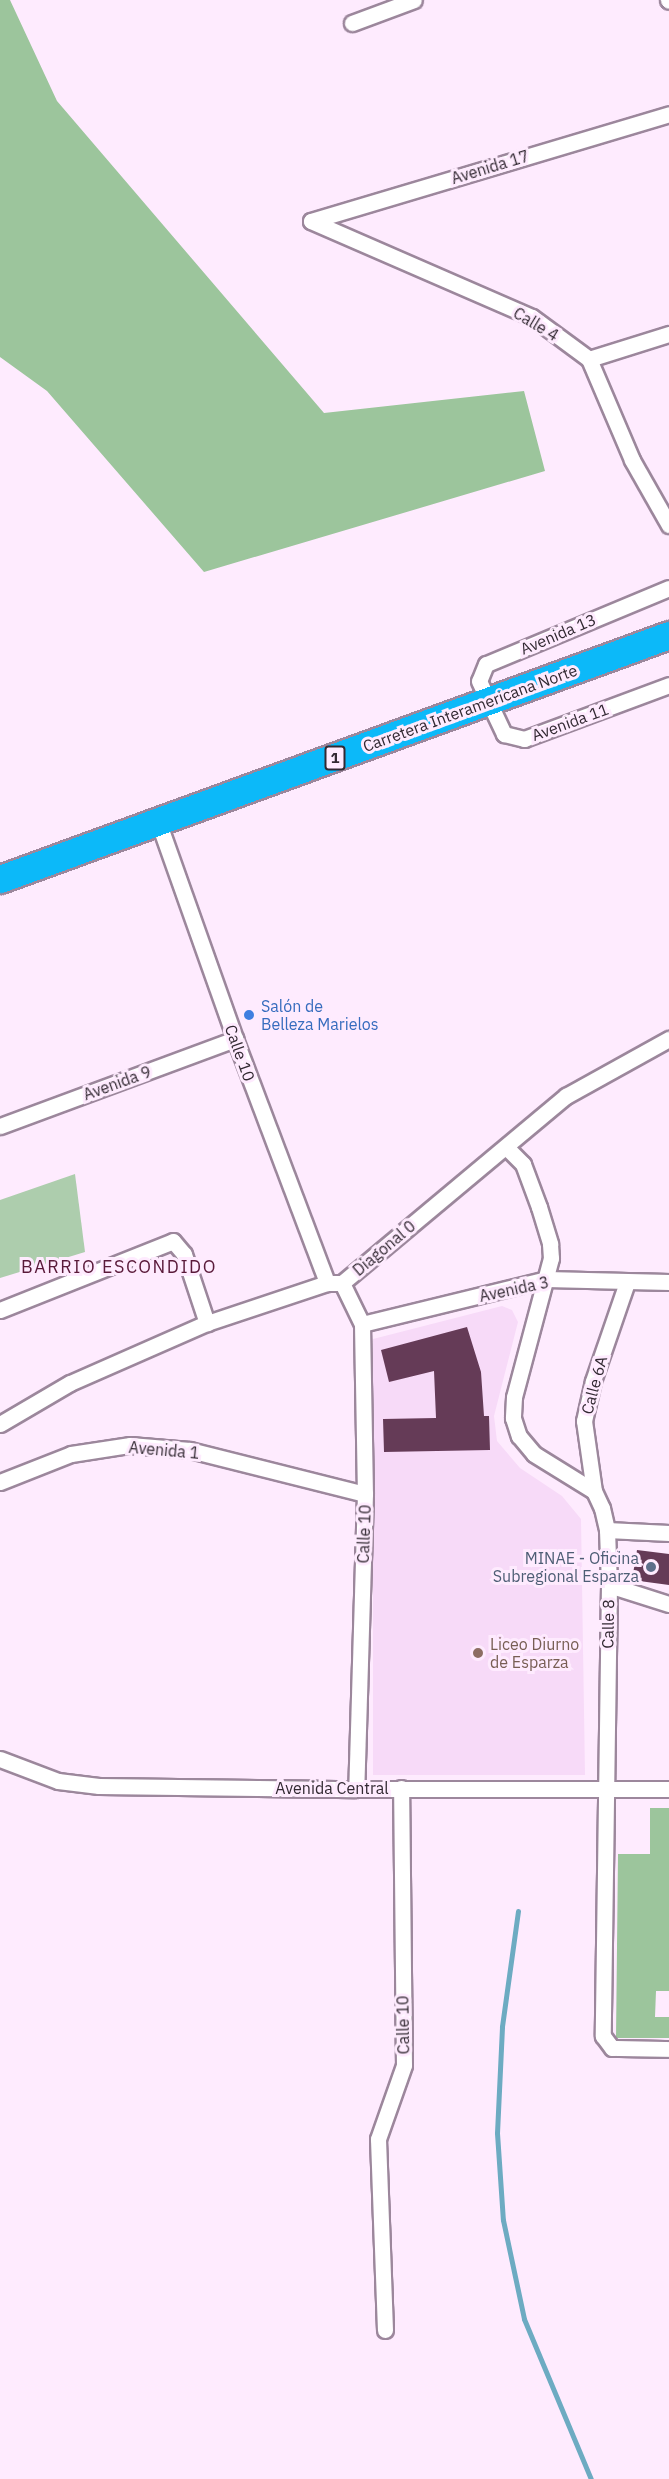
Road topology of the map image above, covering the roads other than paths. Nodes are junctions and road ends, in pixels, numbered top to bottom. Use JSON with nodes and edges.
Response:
{"nodes":[{"id":1,"x":414,"y":0,"type":"edge"},
{"id":2,"x":352,"y":23,"type":"dead end"},
{"id":3,"x":669,"y":114,"type":"edge"},
{"id":4,"x":311,"y":221,"type":"joint"},
{"id":5,"x":669,"y":334,"type":"edge"},
{"id":6,"x":589,"y":359,"type":"junction"},
{"id":7,"x":669,"y":525,"type":"edge"},
{"id":8,"x":669,"y":588,"type":"edge"},
{"id":9,"x":669,"y":635,"type":"edge"},
{"id":10,"x":669,"y":685,"type":"edge"},
{"id":11,"x":488,"y":702,"type":"junction"},
{"id":12,"x":158,"y":821,"type":"junction"},
{"id":13,"x":0,"y":879,"type":"edge"},
{"id":14,"x":235,"y":1039,"type":"junction"},
{"id":15,"x":669,"y":1039,"type":"edge"},
{"id":16,"x":0,"y":1126,"type":"edge"},
{"id":17,"x":506,"y":1147,"type":"junction"},
{"id":18,"x":546,"y":1279,"type":"junction"},
{"id":19,"x":627,"y":1282,"type":"junction"},
{"id":20,"x":669,"y":1282,"type":"edge"},
{"id":21,"x":335,"y":1283,"type":"junction"},
{"id":22,"x":0,"y":1310,"type":"edge"},
{"id":23,"x":207,"y":1323,"type":"junction"},
{"id":24,"x":362,"y":1324,"type":"junction"},
{"id":25,"x":0,"y":1424,"type":"edge"},
{"id":26,"x":0,"y":1482,"type":"edge"},
{"id":27,"x":594,"y":1491,"type":"junction"},
{"id":28,"x":365,"y":1494,"type":"junction"},
{"id":29,"x":607,"y":1530,"type":"junction"},
{"id":30,"x":669,"y":1533,"type":"edge"},
{"id":31,"x":609,"y":1585,"type":"junction"},
{"id":32,"x":669,"y":1604,"type":"edge"},
{"id":33,"x":0,"y":1760,"type":"edge"},
{"id":34,"x":401,"y":1788,"type":"junction"},
{"id":35,"x":604,"y":1788,"type":"junction"},
{"id":36,"x":669,"y":1789,"type":"edge"},
{"id":37,"x":356,"y":1790,"type":"junction"},
{"id":38,"x":669,"y":2049,"type":"edge"},
{"id":39,"x":385,"y":2330,"type":"dead end"}],
"edges":[{"from":1,"to":2,"type":"street"},
{"from":3,"to":4,"type":"street","name":"Avenida 17"},
{"from":4,"to":6,"type":"street","name":"Calle 4"},
{"from":5,"to":6,"type":"street"},
{"from":6,"to":7,"type":"street"},
{"from":8,"to":11,"type":"street","name":"Avenida 13"},
{"from":9,"to":11,"type":"highway","name":"Carretera Interamericana Norte","number":"1"},
{"from":10,"to":11,"type":"street","name":"Avenida 11"},
{"from":11,"to":12,"type":"highway","name":"Carretera Interamericana Norte","number":"1"},
{"from":12,"to":13,"type":"highway","name":"Carretera Interamericana Norte","number":"1"},
{"from":12,"to":14,"type":"street","name":"Calle 10"},
{"from":14,"to":16,"type":"street","name":"Avenida 9"},
{"from":14,"to":21,"type":"street","name":"Calle 10"},
{"from":15,"to":17,"type":"street","name":"Diagonal 0"},
{"from":17,"to":18,"type":"street"},
{"from":17,"to":21,"type":"street","name":"Diagonal 0"},
{"from":18,"to":19,"type":"street","name":"Avenida 3"},
{"from":18,"to":24,"type":"street","name":"Avenida 3"},
{"from":18,"to":27,"type":"street"},
{"from":19,"to":20,"type":"street","name":"Avenida 3"},
{"from":19,"to":27,"type":"street","name":"Calle 6A"},
{"from":21,"to":23,"type":"street","name":"Diagonal 0"},
{"from":21,"to":24,"type":"street","name":"Calle 10"},
{"from":22,"to":23,"type":"street"},
{"from":23,"to":25,"type":"street","name":"Diagonal 0"},
{"from":24,"to":28,"type":"street","name":"Calle 10"},
{"from":26,"to":28,"type":"street","name":"Avenida 1"},
{"from":27,"to":29,"type":"street","name":"Calle 8"},
{"from":28,"to":37,"type":"street","name":"Calle 10"},
{"from":29,"to":30,"type":"street"},
{"from":29,"to":31,"type":"street","name":"Calle 8"},
{"from":31,"to":32,"type":"street"},
{"from":31,"to":35,"type":"street","name":"Calle 8"},
{"from":33,"to":37,"type":"street","name":"Avenida Central"},
{"from":34,"to":35,"type":"street","name":"Avenida Central"},
{"from":34,"to":37,"type":"street","name":"Avenida Central"},
{"from":34,"to":39,"type":"street","name":"Calle 10"},
{"from":35,"to":36,"type":"street","name":"Avenida Central"},
{"from":35,"to":38,"type":"street","name":"Calle 8"}]}
